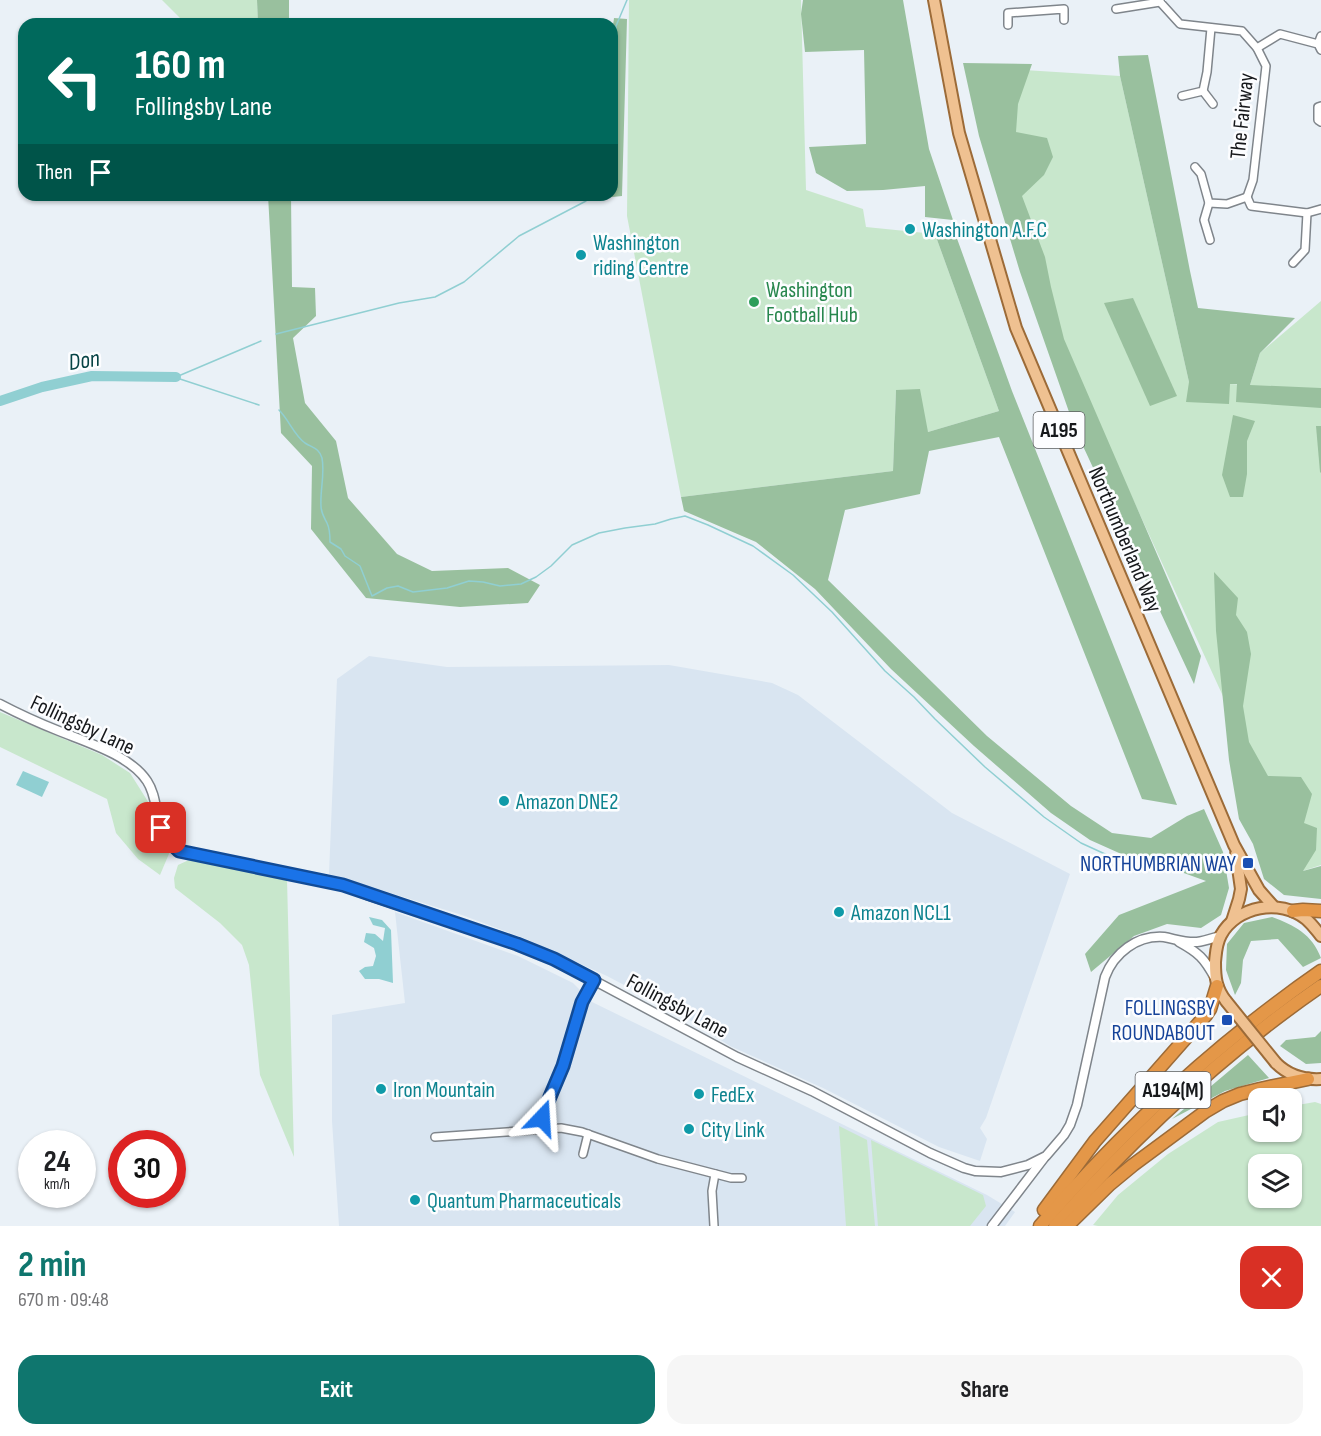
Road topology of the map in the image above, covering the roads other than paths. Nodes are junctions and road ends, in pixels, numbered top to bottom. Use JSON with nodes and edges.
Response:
{"nodes":[{"id":1,"x":934,"y":0,"type":"edge"},
{"id":2,"x":1065,"y":0,"type":"edge"},
{"id":3,"x":1160,"y":1,"type":"edge"},
{"id":4,"x":1064,"y":9,"type":"junction"},
{"id":5,"x":1116,"y":9,"type":"dead end"},
{"id":6,"x":1064,"y":20,"type":"dead end"},
{"id":7,"x":1008,"y":25,"type":"dead end"},
{"id":8,"x":1211,"y":28,"type":"junction"},
{"id":9,"x":1321,"y":36,"type":"edge"},
{"id":10,"x":1319,"y":47,"type":"edge"},
{"id":11,"x":1257,"y":48,"type":"junction"},
{"id":12,"x":1203,"y":91,"type":"junction"},
{"id":13,"x":1182,"y":96,"type":"dead end"},
{"id":14,"x":1213,"y":104,"type":"dead end"},
{"id":15,"x":1321,"y":106,"type":"edge"},
{"id":16,"x":1321,"y":122,"type":"edge"},
{"id":17,"x":1195,"y":167,"type":"dead end"},
{"id":18,"x":1247,"y":197,"type":"junction"},
{"id":19,"x":1209,"y":203,"type":"junction"},
{"id":20,"x":1321,"y":209,"type":"edge"},
{"id":21,"x":1307,"y":213,"type":"junction"},
{"id":22,"x":1210,"y":240,"type":"dead end"},
{"id":23,"x":1293,"y":263,"type":"dead end"},
{"id":24,"x":0,"y":704,"type":"edge"},
{"id":25,"x":1234,"y":845,"type":"junction"},
{"id":26,"x":1274,"y":907,"type":"junction"},
{"id":27,"x":1293,"y":911,"type":"junction"},
{"id":28,"x":1321,"y":911,"type":"edge"},
{"id":29,"x":1233,"y":921,"type":"junction"},
{"id":30,"x":1220,"y":936,"type":"junction"},
{"id":31,"x":1321,"y":936,"type":"edge"},
{"id":32,"x":1176,"y":940,"type":"junction"},
{"id":33,"x":1321,"y":971,"type":"edge"},
{"id":34,"x":594,"y":980,"type":"junction"},
{"id":35,"x":1216,"y":982,"type":"junction"},
{"id":36,"x":1321,"y":986,"type":"edge"},
{"id":37,"x":1315,"y":1079,"type":"edge"},
{"id":38,"x":543,"y":1129,"type":"junction"},
{"id":39,"x":588,"y":1134,"type":"junction"},
{"id":40,"x":435,"y":1137,"type":"dead end"},
{"id":41,"x":583,"y":1154,"type":"dead end"},
{"id":42,"x":1046,"y":1156,"type":"junction"},
{"id":43,"x":715,"y":1174,"type":"junction"},
{"id":44,"x":742,"y":1178,"type":"dead end"},
{"id":45,"x":714,"y":1226,"type":"edge"},
{"id":46,"x":992,"y":1226,"type":"edge"},
{"id":47,"x":1033,"y":1226,"type":"edge"},
{"id":48,"x":1040,"y":1226,"type":"edge"},
{"id":49,"x":1055,"y":1226,"type":"edge"},
{"id":50,"x":1066,"y":1226,"type":"edge"}],
"edges":[{"from":1,"to":25,"type":"main road","name":"Northumberland Way","number":"A195"},
{"from":2,"to":4,"type":"street"},
{"from":3,"to":5,"type":"street"},
{"from":3,"to":8,"type":"street","name":"The Fairway"},
{"from":4,"to":6,"type":"street"},
{"from":4,"to":7,"type":"street"},
{"from":8,"to":11,"type":"street","name":"The Fairway"},
{"from":8,"to":12,"type":"street"},
{"from":9,"to":10,"type":"street"},
{"from":10,"to":11,"type":"street"},
{"from":11,"to":18,"type":"street","name":"The Fairway"},
{"from":12,"to":13,"type":"street"},
{"from":12,"to":14,"type":"street"},
{"from":15,"to":16,"type":"street"},
{"from":17,"to":19,"type":"street"},
{"from":18,"to":19,"type":"street"},
{"from":18,"to":21,"type":"street"},
{"from":19,"to":22,"type":"street"},
{"from":20,"to":21,"type":"street"},
{"from":21,"to":23,"type":"street"},
{"from":24,"to":34,"type":"street","name":"Follingsby Lane"},
{"from":25,"to":26,"type":"main road","name":"Northumberland Way","number":"A195"},
{"from":25,"to":29,"type":"main road","name":"Northumberland Way","number":"A195"},
{"from":26,"to":27,"type":"main road"},
{"from":26,"to":29,"type":"main road"},
{"from":27,"to":28,"type":"highway"},
{"from":27,"to":31,"type":"main road"},
{"from":29,"to":30,"type":"main road"},
{"from":30,"to":32,"type":"street","name":"Follingsby Lane"},
{"from":30,"to":35,"type":"main road"},
{"from":32,"to":35,"type":"street"},
{"from":32,"to":42,"type":"street","name":"Follingsby Lane"},
{"from":33,"to":48,"type":"highway","number":"A194(M)"},
{"from":34,"to":38,"type":"street"},
{"from":34,"to":42,"type":"street","name":"Follingsby Lane"},
{"from":35,"to":37,"type":"main road","bridge":true},
{"from":35,"to":47,"type":"highway","number":"A194(M)"},
{"from":36,"to":49,"type":"highway","number":"A194(M)"},
{"from":37,"to":50,"type":"highway","number":"A194(M)"},
{"from":38,"to":39,"type":"street"},
{"from":38,"to":40,"type":"street"},
{"from":39,"to":41,"type":"street"},
{"from":39,"to":43,"type":"street"},
{"from":42,"to":46,"type":"street"},
{"from":43,"to":44,"type":"street"},
{"from":43,"to":45,"type":"street"}]}
